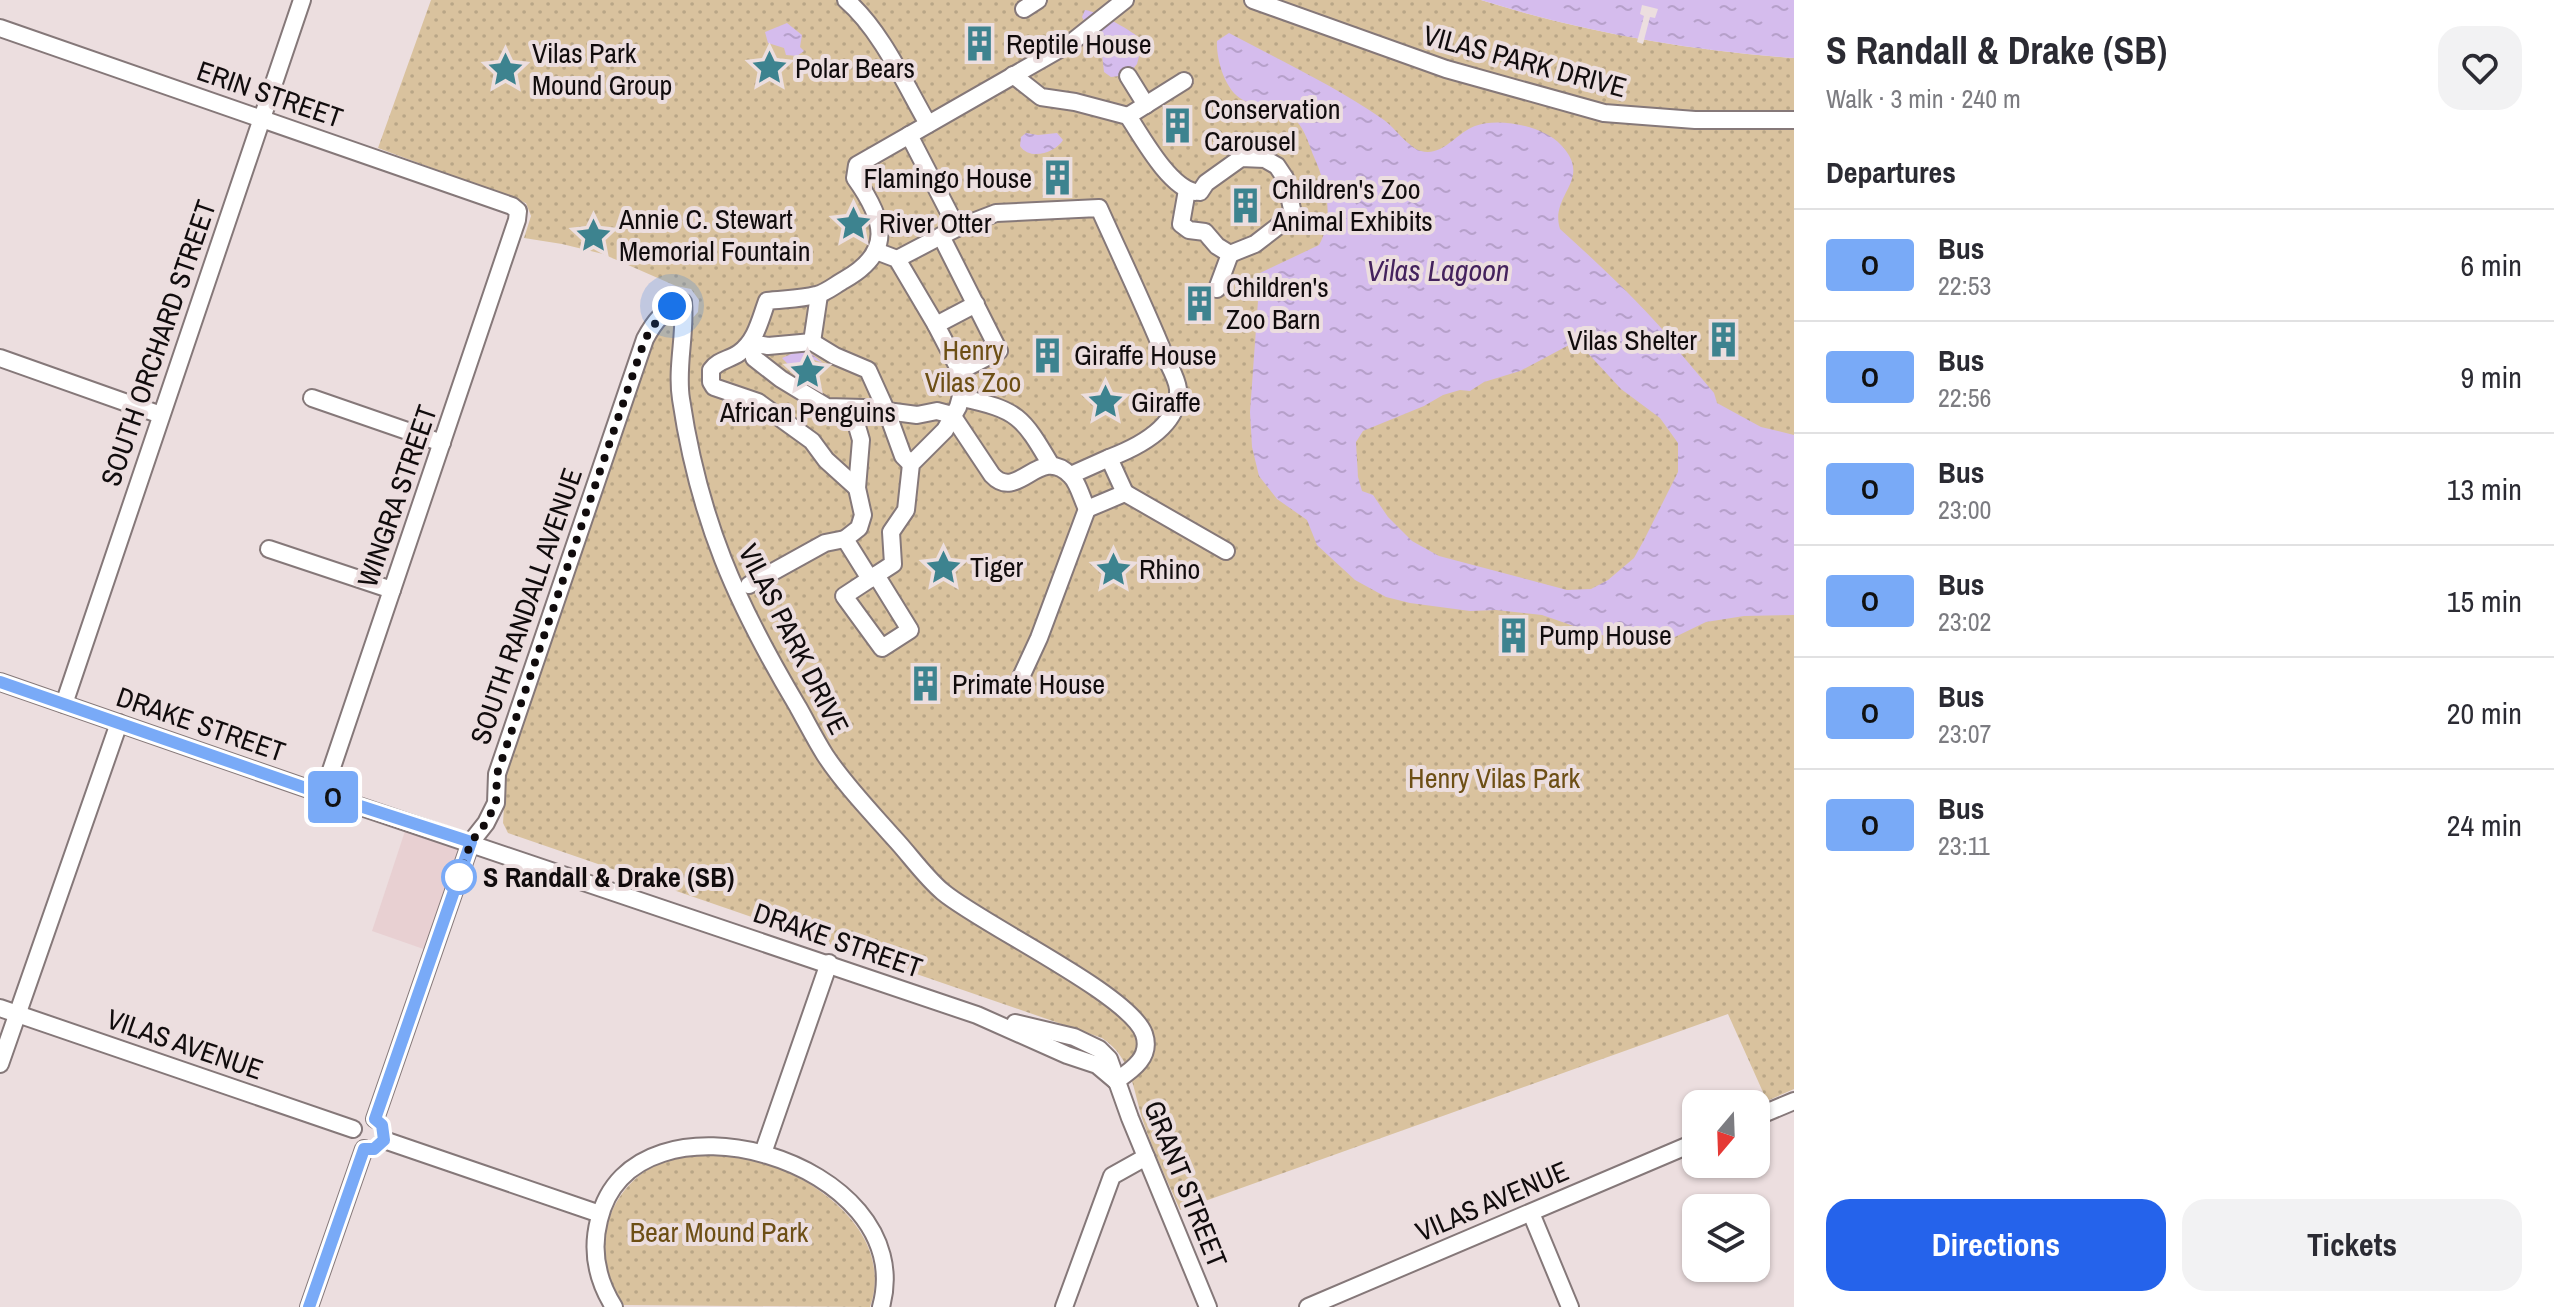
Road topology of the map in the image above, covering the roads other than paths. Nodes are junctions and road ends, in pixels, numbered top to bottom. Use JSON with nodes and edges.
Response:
{"nodes":[{"id":1,"x":302,"y":0,"type":"edge"},
{"id":2,"x":846,"y":0,"type":"edge"},
{"id":3,"x":1125,"y":0,"type":"edge"},
{"id":4,"x":1253,"y":0,"type":"edge"},
{"id":5,"x":0,"y":28,"type":"edge"},
{"id":6,"x":1013,"y":75,"type":"junction"},
{"id":7,"x":1128,"y":76,"type":"dead end"},
{"id":8,"x":1184,"y":81,"type":"dead end"},
{"id":9,"x":1146,"y":105,"type":"junction"},
{"id":10,"x":1128,"y":116,"type":"junction"},
{"id":11,"x":261,"y":119,"type":"junction"},
{"id":12,"x":1794,"y":120,"type":"edge"},
{"id":13,"x":928,"y":124,"type":"junction"},
{"id":14,"x":909,"y":135,"type":"junction"},
{"id":15,"x":1200,"y":191,"type":"junction"},
{"id":16,"x":518,"y":214,"type":"joint"},
{"id":17,"x":957,"y":228,"type":"junction"},
{"id":18,"x":941,"y":236,"type":"junction"},
{"id":19,"x":876,"y":251,"type":"junction"},
{"id":20,"x":1230,"y":254,"type":"junction"},
{"id":21,"x":897,"y":259,"type":"junction"},
{"id":22,"x":1217,"y":289,"type":"dead end"},
{"id":23,"x":819,"y":295,"type":"junction"},
{"id":24,"x":683,"y":302,"type":"joint"},
{"id":25,"x":976,"y":304,"type":"junction"},
{"id":26,"x":936,"y":325,"type":"junction"},
{"id":27,"x":812,"y":342,"type":"junction"},
{"id":28,"x":751,"y":343,"type":"junction"},
{"id":29,"x":0,"y":358,"type":"edge"},
{"id":30,"x":960,"y":371,"type":"junction"},
{"id":31,"x":312,"y":398,"type":"dead end"},
{"id":32,"x":962,"y":398,"type":"junction"},
{"id":33,"x":852,"y":409,"type":"junction"},
{"id":34,"x":887,"y":412,"type":"junction"},
{"id":35,"x":161,"y":415,"type":"junction"},
{"id":36,"x":952,"y":415,"type":"junction"},
{"id":37,"x":442,"y":443,"type":"junction"},
{"id":38,"x":1109,"y":458,"type":"junction"},
{"id":39,"x":911,"y":464,"type":"junction"},
{"id":40,"x":1051,"y":465,"type":"junction"},
{"id":41,"x":1071,"y":475,"type":"junction"},
{"id":42,"x":857,"y":488,"type":"junction"},
{"id":43,"x":1125,"y":493,"type":"junction"},
{"id":44,"x":1087,"y":509,"type":"junction"},
{"id":45,"x":845,"y":539,"type":"junction"},
{"id":46,"x":269,"y":549,"type":"dead end"},
{"id":47,"x":1226,"y":551,"type":"dead end"},
{"id":48,"x":749,"y":585,"type":"dead end"},
{"id":49,"x":392,"y":590,"type":"junction"},
{"id":50,"x":1021,"y":677,"type":"dead end"},
{"id":51,"x":0,"y":682,"type":"edge"},
{"id":52,"x":64,"y":704,"type":"junction"},
{"id":53,"x":119,"y":723,"type":"junction"},
{"id":54,"x":323,"y":794,"type":"junction"},
{"id":55,"x":471,"y":842,"type":"junction"},
{"id":56,"x":829,"y":963,"type":"junction"},
{"id":57,"x":0,"y":1008,"type":"edge"},
{"id":58,"x":17,"y":1014,"type":"junction"},
{"id":59,"x":0,"y":1064,"type":"edge"},
{"id":60,"x":1116,"y":1081,"type":"junction"},
{"id":61,"x":1794,"y":1101,"type":"edge"},
{"id":62,"x":1770,"y":1111,"type":"edge"},
{"id":63,"x":375,"y":1119,"type":"junction"},
{"id":64,"x":353,"y":1129,"type":"junction"},
{"id":65,"x":384,"y":1140,"type":"junction"},
{"id":66,"x":1682,"y":1148,"type":"edge"},
{"id":67,"x":364,"y":1149,"type":"junction"},
{"id":68,"x":763,"y":1153,"type":"junction"},
{"id":69,"x":1146,"y":1157,"type":"junction"},
{"id":70,"x":1531,"y":1213,"type":"junction"},
{"id":71,"x":600,"y":1214,"type":"junction"},
{"id":72,"x":309,"y":1307,"type":"edge"},
{"id":73,"x":614,"y":1307,"type":"edge"},
{"id":74,"x":881,"y":1307,"type":"edge"},
{"id":75,"x":1064,"y":1307,"type":"edge"},
{"id":76,"x":1208,"y":1307,"type":"edge"},
{"id":77,"x":1308,"y":1307,"type":"edge"},
{"id":78,"x":1570,"y":1307,"type":"edge"}],
"edges":[{"from":1,"to":11,"type":"street","name":"SOUTH ORCHARD STREET"},
{"from":2,"to":13,"type":"street"},
{"from":3,"to":6,"type":"street"},
{"from":4,"to":12,"type":"street","name":"VILAS PARK DRIVE"},
{"from":5,"to":11,"type":"street","name":"ERIN STREET"},
{"from":6,"to":10,"type":"street"},
{"from":6,"to":13,"type":"street"},
{"from":7,"to":9,"type":"street"},
{"from":8,"to":9,"type":"street"},
{"from":9,"to":10,"type":"street"},
{"from":10,"to":15,"type":"street"},
{"from":11,"to":16,"type":"street","name":"ERIN STREET"},
{"from":11,"to":35,"type":"street","name":"SOUTH ORCHARD STREET"},
{"from":13,"to":14,"type":"street"},
{"from":14,"to":17,"type":"street"},
{"from":14,"to":19,"type":"street"},
{"from":15,"to":20,"type":"street"},
{"from":15,"to":20,"type":"street"},
{"from":16,"to":37,"type":"street","name":"WINGRA STREET"},
{"from":17,"to":18,"type":"street"},
{"from":17,"to":38,"type":"street"},
{"from":18,"to":21,"type":"street"},
{"from":18,"to":25,"type":"street"},
{"from":19,"to":21,"type":"street"},
{"from":19,"to":23,"type":"street"},
{"from":20,"to":22,"type":"street"},
{"from":21,"to":26,"type":"street"},
{"from":23,"to":27,"type":"street"},
{"from":23,"to":28,"type":"street"},
{"from":24,"to":55,"type":"street","name":"SOUTH RANDALL AVENUE"},
{"from":24,"to":60,"type":"street","name":"VILAS PARK DRIVE"},
{"from":25,"to":26,"type":"street"},
{"from":25,"to":30,"type":"street"},
{"from":26,"to":30,"type":"street"},
{"from":27,"to":28,"type":"street"},
{"from":27,"to":34,"type":"street"},
{"from":28,"to":33,"type":"street"},
{"from":28,"to":42,"type":"street"},
{"from":29,"to":35,"type":"street"},
{"from":30,"to":32,"type":"street"},
{"from":31,"to":37,"type":"street"},
{"from":32,"to":36,"type":"street"},
{"from":32,"to":40,"type":"street"},
{"from":33,"to":34,"type":"street"},
{"from":33,"to":42,"type":"street"},
{"from":34,"to":36,"type":"street"},
{"from":34,"to":39,"type":"street"},
{"from":35,"to":52,"type":"street","name":"SOUTH ORCHARD STREET"},
{"from":36,"to":39,"type":"street"},
{"from":36,"to":40,"type":"street"},
{"from":37,"to":49,"type":"street","name":"WINGRA STREET"},
{"from":38,"to":41,"type":"street"},
{"from":38,"to":43,"type":"street"},
{"from":39,"to":45,"type":"street"},
{"from":40,"to":41,"type":"street"},
{"from":41,"to":44,"type":"street"},
{"from":42,"to":45,"type":"street"},
{"from":43,"to":44,"type":"street"},
{"from":43,"to":47,"type":"street"},
{"from":44,"to":50,"type":"street"},
{"from":45,"to":48,"type":"street"},
{"from":46,"to":49,"type":"street"},
{"from":49,"to":54,"type":"street","name":"WINGRA STREET"},
{"from":51,"to":52,"type":"street","name":"DRAKE STREET"},
{"from":52,"to":53,"type":"street","name":"DRAKE STREET"},
{"from":53,"to":54,"type":"street","name":"DRAKE STREET"},
{"from":53,"to":58,"type":"street"},
{"from":54,"to":55,"type":"street","name":"DRAKE STREET"},
{"from":55,"to":56,"type":"street","name":"DRAKE STREET"},
{"from":55,"to":63,"type":"street","name":"SOUTH RANDALL AVENUE"},
{"from":56,"to":60,"type":"street","name":"DRAKE STREET"},
{"from":56,"to":68,"type":"street"},
{"from":57,"to":58,"type":"street","name":"VILAS AVENUE"},
{"from":58,"to":59,"type":"street"},
{"from":58,"to":64,"type":"street","name":"VILAS AVENUE"},
{"from":60,"to":69,"type":"street","name":"GRANT STREET"},
{"from":61,"to":62,"type":"street"},
{"from":63,"to":64,"type":"street"},
{"from":63,"to":65,"type":"street"},
{"from":64,"to":67,"type":"street"},
{"from":65,"to":67,"type":"street"},
{"from":65,"to":71,"type":"street"},
{"from":66,"to":70,"type":"street","name":"VILAS AVENUE"},
{"from":67,"to":72,"type":"street"},
{"from":68,"to":71,"type":"street"},
{"from":68,"to":74,"type":"street"},
{"from":69,"to":75,"type":"street"},
{"from":69,"to":76,"type":"street","name":"GRANT STREET"},
{"from":70,"to":77,"type":"street","name":"VILAS AVENUE"},
{"from":70,"to":78,"type":"street"},
{"from":71,"to":73,"type":"street"}]}
